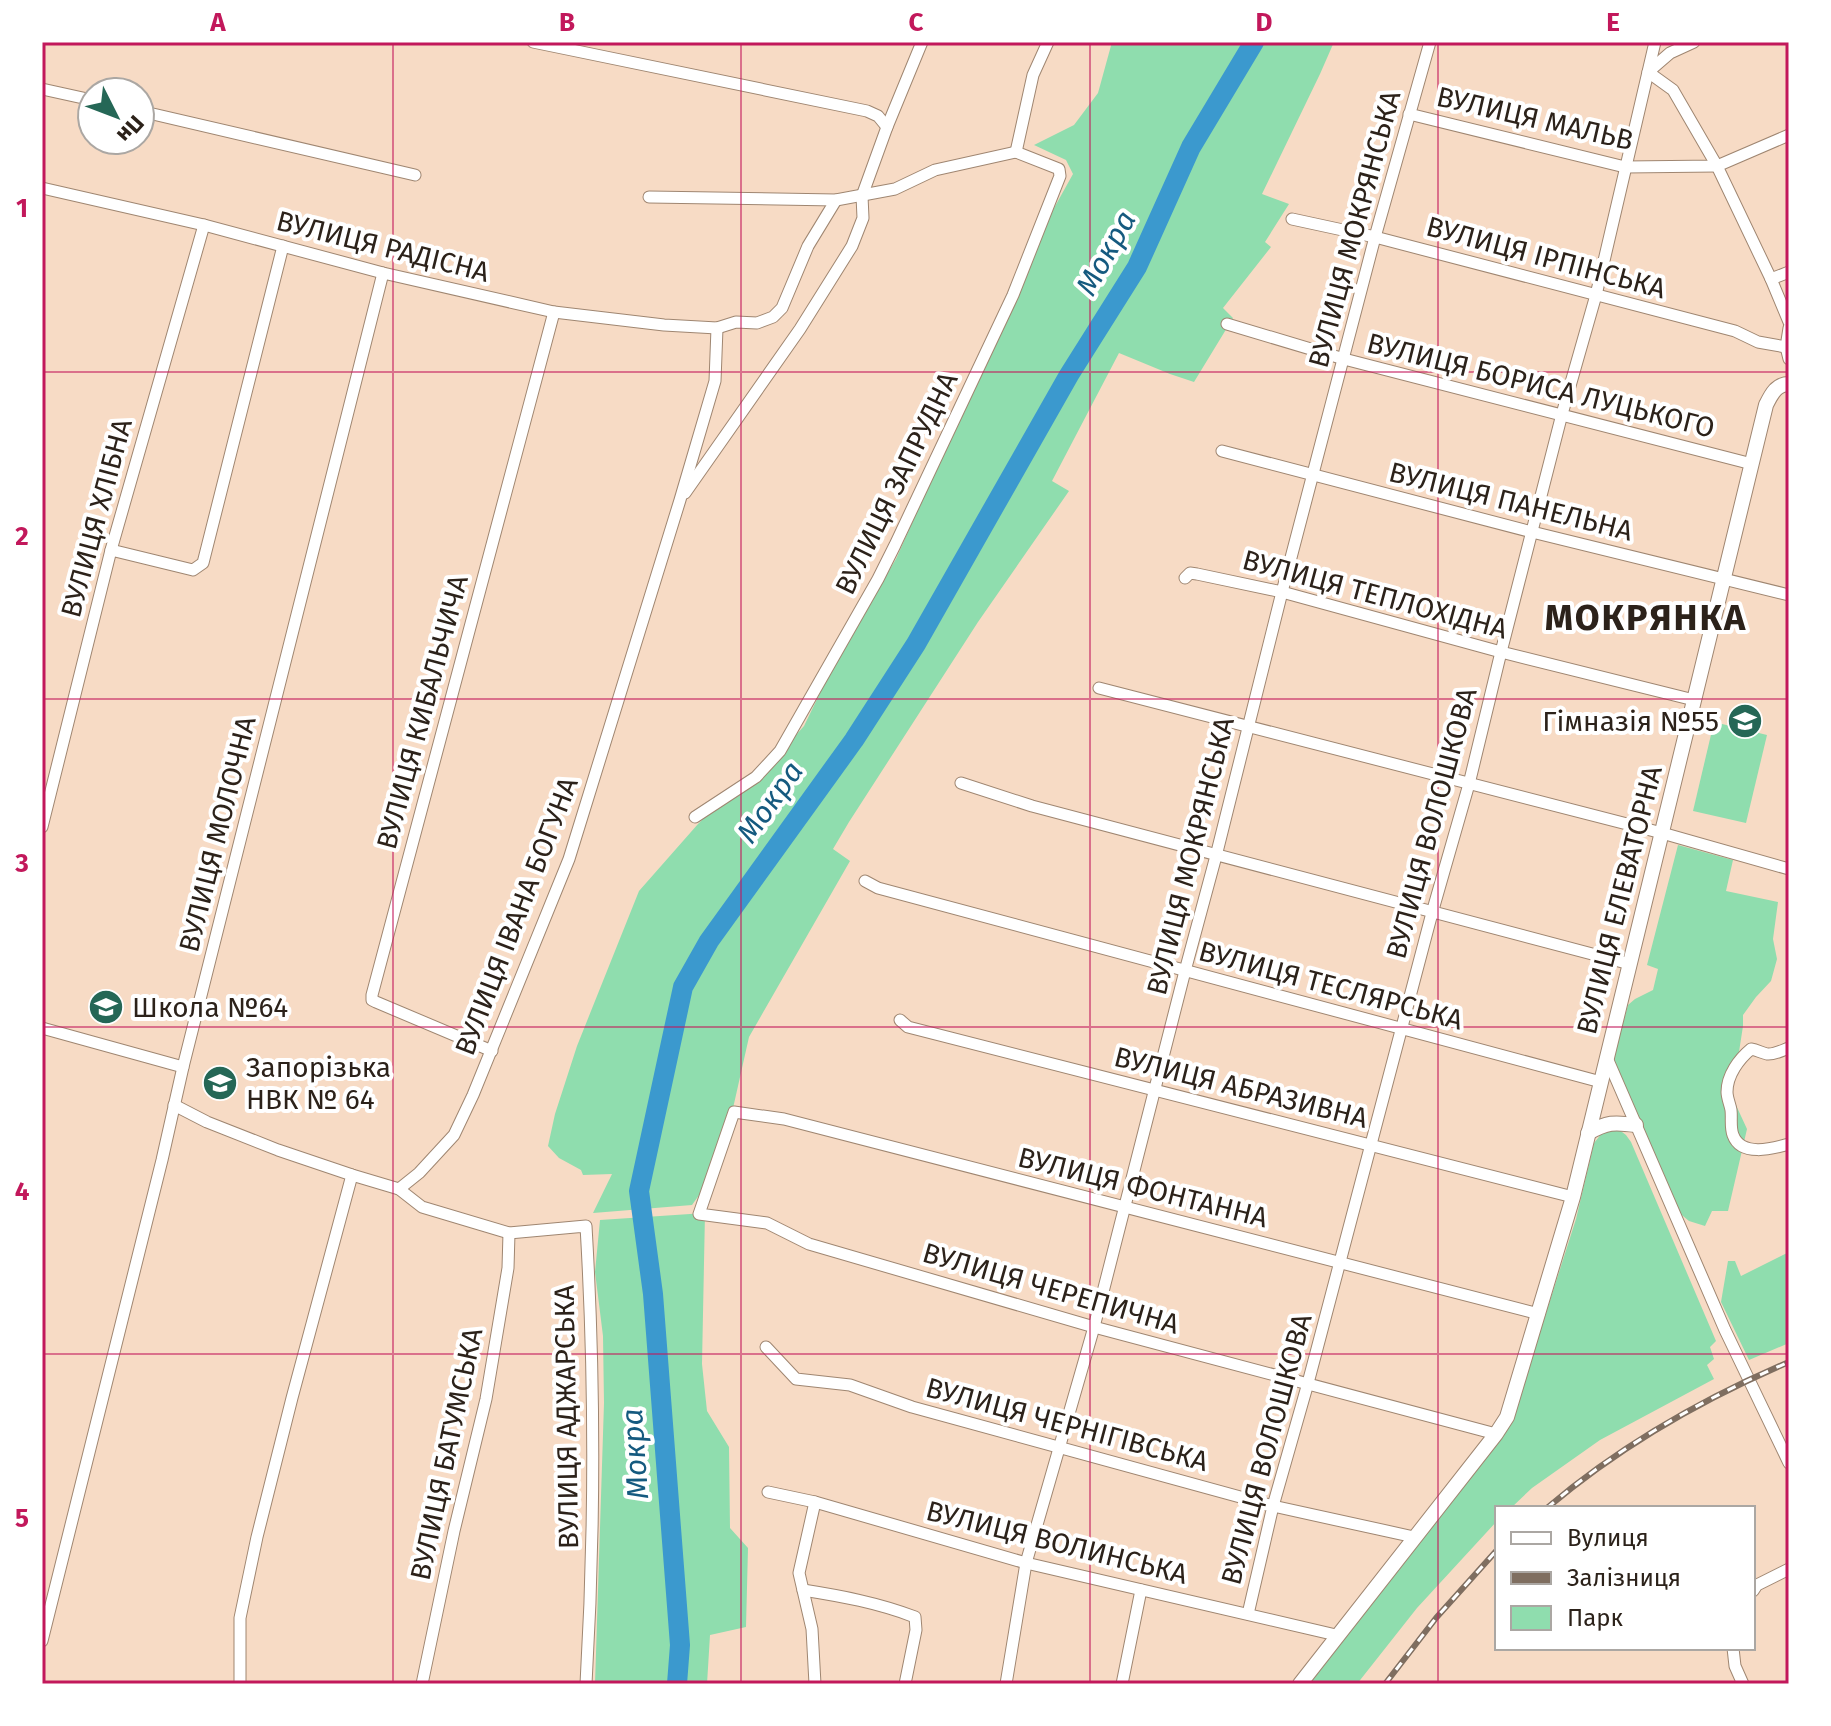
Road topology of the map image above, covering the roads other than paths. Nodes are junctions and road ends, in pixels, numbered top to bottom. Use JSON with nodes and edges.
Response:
{"nodes":[{"id":1,"x":533,"y":42,"type":"edge"},
{"id":2,"x":922,"y":42,"type":"edge"},
{"id":3,"x":1048,"y":42,"type":"edge"},
{"id":4,"x":1430,"y":42,"type":"edge"},
{"id":5,"x":1655,"y":42,"type":"edge"},
{"id":6,"x":1694,"y":42,"type":"edge"},
{"id":7,"x":554,"y":44,"type":"edge"},
{"id":8,"x":1648,"y":72,"type":"junction"},
{"id":9,"x":42,"y":89,"type":"edge"},
{"id":10,"x":76,"y":96,"type":"edge"},
{"id":11,"x":1409,"y":114,"type":"junction"},
{"id":12,"x":156,"y":115,"type":"edge"},
{"id":13,"x":887,"y":127,"type":"junction"},
{"id":14,"x":1789,"y":135,"type":"edge"},
{"id":15,"x":1016,"y":152,"type":"junction"},
{"id":16,"x":1717,"y":166,"type":"junction"},
{"id":17,"x":1625,"y":167,"type":"junction"},
{"id":18,"x":415,"y":175,"type":"dead end"},
{"id":19,"x":42,"y":188,"type":"edge"},
{"id":20,"x":862,"y":196,"type":"junction"},
{"id":21,"x":649,"y":197,"type":"dead end"},
{"id":22,"x":836,"y":200,"type":"junction"},
{"id":23,"x":1292,"y":219,"type":"dead end"},
{"id":24,"x":204,"y":225,"type":"junction"},
{"id":25,"x":1375,"y":237,"type":"junction"},
{"id":26,"x":283,"y":246,"type":"junction"},
{"id":27,"x":1789,"y":272,"type":"edge"},
{"id":28,"x":383,"y":273,"type":"junction"},
{"id":29,"x":1771,"y":279,"type":"junction"},
{"id":30,"x":1596,"y":295,"type":"junction"},
{"id":31,"x":554,"y":312,"type":"junction"},
{"id":32,"x":1227,"y":324,"type":"dead end"},
{"id":33,"x":1789,"y":325,"type":"edge"},
{"id":34,"x":717,"y":328,"type":"junction"},
{"id":35,"x":1787,"y":353,"type":"edge"},
{"id":36,"x":1344,"y":359,"type":"junction"},
{"id":37,"x":1789,"y":384,"type":"edge"},
{"id":38,"x":1562,"y":414,"type":"junction"},
{"id":39,"x":1222,"y":451,"type":"dead end"},
{"id":40,"x":1752,"y":464,"type":"junction"},
{"id":41,"x":1314,"y":475,"type":"junction"},
{"id":42,"x":680,"y":500,"type":"junction"},
{"id":43,"x":1532,"y":532,"type":"junction"},
{"id":44,"x":111,"y":550,"type":"junction"},
{"id":45,"x":1185,"y":578,"type":"dead end"},
{"id":46,"x":1724,"y":579,"type":"junction"},
{"id":47,"x":1282,"y":592,"type":"junction"},
{"id":48,"x":1789,"y":595,"type":"edge"},
{"id":49,"x":1501,"y":652,"type":"junction"},
{"id":50,"x":1099,"y":688,"type":"dead end"},
{"id":51,"x":1694,"y":700,"type":"junction"},
{"id":52,"x":1247,"y":728,"type":"junction"},
{"id":53,"x":961,"y":783,"type":"dead end"},
{"id":54,"x":1469,"y":784,"type":"junction"},
{"id":55,"x":695,"y":817,"type":"dead end"},
{"id":56,"x":42,"y":827,"type":"edge"},
{"id":57,"x":1662,"y":833,"type":"junction"},
{"id":58,"x":1216,"y":856,"type":"junction"},
{"id":59,"x":1789,"y":869,"type":"edge"},
{"id":60,"x":865,"y":881,"type":"dead end"},
{"id":61,"x":1432,"y":913,"type":"junction"},
{"id":62,"x":1630,"y":964,"type":"junction"},
{"id":63,"x":1185,"y":971,"type":"junction"},
{"id":64,"x":900,"y":1020,"type":"dead end"},
{"id":65,"x":1401,"y":1027,"type":"junction"},
{"id":66,"x":42,"y":1028,"type":"edge"},
{"id":67,"x":1789,"y":1048,"type":"edge"},
{"id":68,"x":492,"y":1051,"type":"junction"},
{"id":69,"x":1607,"y":1058,"type":"junction"},
{"id":70,"x":183,"y":1067,"type":"junction"},
{"id":71,"x":1601,"y":1082,"type":"junction"},
{"id":72,"x":1155,"y":1090,"type":"junction"},
{"id":73,"x":174,"y":1105,"type":"junction"},
{"id":74,"x":734,"y":1112,"type":"joint"},
{"id":75,"x":1636,"y":1125,"type":"junction"},
{"id":76,"x":1588,"y":1133,"type":"junction"},
{"id":77,"x":1789,"y":1144,"type":"edge"},
{"id":78,"x":1370,"y":1145,"type":"junction"},
{"id":79,"x":352,"y":1175,"type":"junction"},
{"id":80,"x":399,"y":1189,"type":"junction"},
{"id":81,"x":1573,"y":1197,"type":"junction"},
{"id":82,"x":1126,"y":1208,"type":"junction"},
{"id":83,"x":509,"y":1233,"type":"junction"},
{"id":84,"x":1339,"y":1263,"type":"junction"},
{"id":85,"x":1539,"y":1314,"type":"junction"},
{"id":86,"x":1094,"y":1327,"type":"junction"},
{"id":87,"x":766,"y":1347,"type":"dead end"},
{"id":88,"x":1308,"y":1383,"type":"junction"},
{"id":89,"x":1496,"y":1434,"type":"junction"},
{"id":90,"x":1059,"y":1448,"type":"junction"},
{"id":91,"x":1789,"y":1463,"type":"edge"},
{"id":92,"x":768,"y":1492,"type":"dead end"},
{"id":93,"x":815,"y":1502,"type":"junction"},
{"id":94,"x":1273,"y":1506,"type":"junction"},
{"id":95,"x":1414,"y":1537,"type":"junction"},
{"id":96,"x":1026,"y":1563,"type":"junction"},
{"id":97,"x":1789,"y":1569,"type":"edge"},
{"id":98,"x":1755,"y":1588,"type":"edge"},
{"id":99,"x":803,"y":1590,"type":"junction"},
{"id":100,"x":1141,"y":1590,"type":"junction"},
{"id":101,"x":1248,"y":1614,"type":"junction"},
{"id":102,"x":1336,"y":1635,"type":"junction"},
{"id":103,"x":42,"y":1641,"type":"edge"},
{"id":104,"x":1733,"y":1650,"type":"edge"},
{"id":105,"x":240,"y":1684,"type":"edge"},
{"id":106,"x":422,"y":1684,"type":"edge"},
{"id":107,"x":586,"y":1684,"type":"edge"},
{"id":108,"x":815,"y":1684,"type":"edge"},
{"id":109,"x":905,"y":1684,"type":"edge"},
{"id":110,"x":1006,"y":1684,"type":"edge"},
{"id":111,"x":1122,"y":1684,"type":"edge"},
{"id":112,"x":1300,"y":1684,"type":"edge"},
{"id":113,"x":1743,"y":1684,"type":"edge"}],
"edges":[{"from":1,"to":7,"type":"street"},
{"from":2,"to":13,"type":"street","name":"ВУЛИЦЯ ІВАНА БОГУНА"},
{"from":3,"to":15,"type":"street"},
{"from":4,"to":11,"type":"street","name":"ВУЛИЦЯ МОКРЯНСЬКА"},
{"from":5,"to":8,"type":"street","name":"ВУЛИЦЯ ВОЛОШКОВА"},
{"from":6,"to":8,"type":"street"},
{"from":7,"to":13,"type":"street"},
{"from":8,"to":16,"type":"street"},
{"from":8,"to":17,"type":"street","name":"ВУЛИЦЯ ВОЛОШКОВА"},
{"from":9,"to":10,"type":"street"},
{"from":11,"to":17,"type":"street","name":"ВУЛИЦЯ МАЛЬВ"},
{"from":11,"to":25,"type":"street","name":"ВУЛИЦЯ МОКРЯНСЬКА"},
{"from":12,"to":18,"type":"street"},
{"from":13,"to":20,"type":"street","name":"ВУЛИЦЯ ІВАНА БОГУНА"},
{"from":14,"to":16,"type":"street","name":"ВУЛИЦЯ МАЛЬВ"},
{"from":15,"to":20,"type":"street"},
{"from":15,"to":55,"type":"street","name":"ВУЛИЦЯ ЗАПРУДНА"},
{"from":16,"to":17,"type":"street","name":"ВУЛИЦЯ МАЛЬВ"},
{"from":16,"to":29,"type":"street"},
{"from":17,"to":30,"type":"street","name":"ВУЛИЦЯ ВОЛОШКОВА"},
{"from":19,"to":24,"type":"street","name":"ВУЛИЦЯ РАДІСНА"},
{"from":20,"to":22,"type":"street"},
{"from":20,"to":42,"type":"street","name":"ВУЛИЦЯ ІВАНА БОГУНА"},
{"from":21,"to":22,"type":"street"},
{"from":22,"to":34,"type":"street","name":"ВУЛИЦЯ РАДІСНА"},
{"from":23,"to":25,"type":"street","name":"ВУЛИЦЯ ІРПІНСЬКА"},
{"from":24,"to":26,"type":"street","name":"ВУЛИЦЯ РАДІСНА"},
{"from":24,"to":44,"type":"street","name":"ВУЛИЦЯ ХЛІБНА"},
{"from":25,"to":30,"type":"street","name":"ВУЛИЦЯ ІРПІНСЬКА"},
{"from":25,"to":36,"type":"street","name":"ВУЛИЦЯ МОКРЯНСЬКА"},
{"from":26,"to":28,"type":"street","name":"ВУЛИЦЯ РАДІСНА"},
{"from":26,"to":44,"type":"street"},
{"from":27,"to":29,"type":"street"},
{"from":28,"to":31,"type":"street","name":"ВУЛИЦЯ РАДІСНА"},
{"from":28,"to":70,"type":"street","name":"ВУЛИЦЯ МОЛОЧНА"},
{"from":29,"to":33,"type":"street"},
{"from":30,"to":35,"type":"street","name":"ВУЛИЦЯ ІРПІНСЬКА"},
{"from":30,"to":38,"type":"street","name":"ВУЛИЦЯ ВОЛОШКОВА"},
{"from":31,"to":34,"type":"street","name":"ВУЛИЦЯ РАДІСНА"},
{"from":31,"to":68,"type":"street","name":"ВУЛИЦЯ КИБАЛЬЧИЧА"},
{"from":32,"to":36,"type":"street","name":"ВУЛИЦЯ БОРИСА ЛУЦЬКОГО"},
{"from":33,"to":35,"type":"street"},
{"from":34,"to":42,"type":"street","name":"ВУЛИЦЯ ІВАНА БОГУНА"},
{"from":36,"to":38,"type":"street","name":"ВУЛИЦЯ БОРИСА ЛУЦЬКОГО"},
{"from":36,"to":41,"type":"street","name":"ВУЛИЦЯ МОКРЯНСЬКА"},
{"from":37,"to":40,"type":"street","name":"ВУЛИЦЯ ЕЛЕВАТОРНА"},
{"from":38,"to":40,"type":"street","name":"ВУЛИЦЯ БОРИСА ЛУЦЬКОГО"},
{"from":38,"to":43,"type":"street","name":"ВУЛИЦЯ ВОЛОШКОВА"},
{"from":39,"to":41,"type":"street","name":"ВУЛИЦЯ ПАНЕЛЬНА"},
{"from":40,"to":46,"type":"street","name":"ВУЛИЦЯ ЕЛЕВАТОРНА"},
{"from":41,"to":43,"type":"street","name":"ВУЛИЦЯ ПАНЕЛЬНА"},
{"from":41,"to":47,"type":"street","name":"ВУЛИЦЯ МОКРЯНСЬКА"},
{"from":42,"to":68,"type":"street","name":"ВУЛИЦЯ ІВАНА БОГУНА"},
{"from":43,"to":46,"type":"street","name":"ВУЛИЦЯ ПАНЕЛЬНА"},
{"from":43,"to":49,"type":"street","name":"ВУЛИЦЯ ВОЛОШКОВА"},
{"from":44,"to":56,"type":"street","name":"ВУЛИЦЯ ХЛІБНА"},
{"from":45,"to":47,"type":"street","name":"ВУЛИЦЯ ТЕПЛОХІДНА"},
{"from":46,"to":48,"type":"street","name":"ВУЛИЦЯ ПАНЕЛЬНА"},
{"from":46,"to":51,"type":"street","name":"ВУЛИЦЯ ЕЛЕВАТОРНА"},
{"from":47,"to":49,"type":"street","name":"ВУЛИЦЯ ТЕПЛОХІДНА"},
{"from":47,"to":52,"type":"street","name":"ВУЛИЦЯ МОКРЯНСЬКА"},
{"from":49,"to":51,"type":"street","name":"ВУЛИЦЯ ТЕПЛОХІДНА"},
{"from":49,"to":54,"type":"street","name":"ВУЛИЦЯ ВОЛОШКОВА"},
{"from":50,"to":52,"type":"street"},
{"from":51,"to":57,"type":"street","name":"ВУЛИЦЯ ЕЛЕВАТОРНА"},
{"from":52,"to":54,"type":"street"},
{"from":52,"to":58,"type":"street","name":"ВУЛИЦЯ МОКРЯНСЬКА"},
{"from":53,"to":58,"type":"street"},
{"from":54,"to":57,"type":"street"},
{"from":54,"to":61,"type":"street","name":"ВУЛИЦЯ ВОЛОШКОВА"},
{"from":57,"to":59,"type":"street"},
{"from":57,"to":62,"type":"street","name":"ВУЛИЦЯ ЕЛЕВАТОРНА"},
{"from":58,"to":61,"type":"street"},
{"from":58,"to":63,"type":"street","name":"ВУЛИЦЯ МОКРЯНСЬКА"},
{"from":60,"to":63,"type":"street","name":"ВУЛИЦЯ ТЕСЛЯРСЬКА"},
{"from":61,"to":62,"type":"street"},
{"from":61,"to":65,"type":"street","name":"ВУЛИЦЯ ВОЛОШКОВА"},
{"from":62,"to":69,"type":"street","name":"ВУЛИЦЯ ЕЛЕВАТОРНА"},
{"from":63,"to":65,"type":"street","name":"ВУЛИЦЯ ТЕСЛЯРСЬКА"},
{"from":63,"to":72,"type":"street","name":"ВУЛИЦЯ МОКРЯНСЬКА"},
{"from":64,"to":72,"type":"street","name":"ВУЛИЦЯ АБРАЗИВНА"},
{"from":65,"to":71,"type":"street","name":"ВУЛИЦЯ ТЕСЛЯРСЬКА"},
{"from":65,"to":78,"type":"street","name":"ВУЛИЦЯ ВОЛОШКОВА"},
{"from":66,"to":70,"type":"street"},
{"from":67,"to":77,"type":"street"},
{"from":68,"to":80,"type":"street","name":"ВУЛИЦЯ ІВАНА БОГУНА"},
{"from":69,"to":71,"type":"street","name":"ВУЛИЦЯ ЕЛЕВАТОРНА"},
{"from":69,"to":75,"type":"street"},
{"from":70,"to":73,"type":"street","name":"ВУЛИЦЯ МОЛОЧНА"},
{"from":71,"to":76,"type":"street","name":"ВУЛИЦЯ ЕЛЕВАТОРНА"},
{"from":72,"to":78,"type":"street","name":"ВУЛИЦЯ АБРАЗИВНА"},
{"from":72,"to":82,"type":"street","name":"ВУЛИЦЯ МОКРЯНСЬКА"},
{"from":73,"to":79,"type":"street"},
{"from":73,"to":103,"type":"street","name":"ВУЛИЦЯ МОЛОЧНА"},
{"from":74,"to":82,"type":"street","name":"ВУЛИЦЯ ФОНТАННА"},
{"from":74,"to":86,"type":"street","name":"ВУЛИЦЯ ЧЕРЕПИЧНА"},
{"from":75,"to":76,"type":"street"},
{"from":75,"to":91,"type":"street"},
{"from":76,"to":81,"type":"street","name":"ВУЛИЦЯ ЕЛЕВАТОРНА"},
{"from":78,"to":81,"type":"street","name":"ВУЛИЦЯ АБРАЗИВНА"},
{"from":78,"to":84,"type":"street","name":"ВУЛИЦЯ ВОЛОШКОВА"},
{"from":79,"to":80,"type":"street"},
{"from":79,"to":105,"type":"street"},
{"from":80,"to":83,"type":"street"},
{"from":81,"to":85,"type":"street","name":"ВУЛИЦЯ ЕЛЕВАТОРНА"},
{"from":82,"to":84,"type":"street","name":"ВУЛИЦЯ ФОНТАННА"},
{"from":82,"to":86,"type":"street","name":"ВУЛИЦЯ МОКРЯНСЬКА"},
{"from":83,"to":106,"type":"street","name":"ВУЛИЦЯ БАТУМСЬКА"},
{"from":83,"to":107,"type":"street","name":"ВУЛИЦЯ АДЖАРСЬКА"},
{"from":84,"to":85,"type":"street","name":"ВУЛИЦЯ ФОНТАННА"},
{"from":84,"to":88,"type":"street","name":"ВУЛИЦЯ ВОЛОШКОВА"},
{"from":85,"to":89,"type":"street","name":"ВУЛИЦЯ ЕЛЕВАТОРНА"},
{"from":86,"to":88,"type":"street","name":"ВУЛИЦЯ ЧЕРЕПИЧНА"},
{"from":86,"to":90,"type":"street","name":"ВУЛИЦЯ МОКРЯНСЬКА"},
{"from":87,"to":90,"type":"street","name":"ВУЛИЦЯ ЧЕРНІГІВСЬКА"},
{"from":88,"to":89,"type":"street","name":"ВУЛИЦЯ ЧЕРЕПИЧНА"},
{"from":88,"to":94,"type":"street","name":"ВУЛИЦЯ ВОЛОШКОВА"},
{"from":89,"to":95,"type":"street","name":"ВУЛИЦЯ ЕЛЕВАТОРНА"},
{"from":90,"to":94,"type":"street","name":"ВУЛИЦЯ ЧЕРНІГІВСЬКА"},
{"from":90,"to":96,"type":"street","name":"ВУЛИЦЯ МОКРЯНСЬКА"},
{"from":92,"to":93,"type":"street","name":"ВУЛИЦЯ ВОЛИНСЬКА"},
{"from":93,"to":96,"type":"street","name":"ВУЛИЦЯ ВОЛИНСЬКА"},
{"from":93,"to":99,"type":"street"},
{"from":94,"to":95,"type":"street","name":"ВУЛИЦЯ ЧЕРНІГІВСЬКА"},
{"from":94,"to":101,"type":"street","name":"ВУЛИЦЯ ВОЛОШКОВА"},
{"from":95,"to":102,"type":"street","name":"ВУЛИЦЯ ЕЛЕВАТОРНА"},
{"from":96,"to":100,"type":"street","name":"ВУЛИЦЯ ВОЛИНСЬКА"},
{"from":96,"to":110,"type":"street","name":"ВУЛИЦЯ МОКРЯНСЬКА"},
{"from":97,"to":98,"type":"street"},
{"from":99,"to":108,"type":"street"},
{"from":99,"to":109,"type":"street"},
{"from":100,"to":101,"type":"street","name":"ВУЛИЦЯ ВОЛИНСЬКА"},
{"from":100,"to":111,"type":"street"},
{"from":101,"to":102,"type":"street","name":"ВУЛИЦЯ ВОЛИНСЬКА"},
{"from":102,"to":112,"type":"street","name":"ВУЛИЦЯ ЕЛЕВАТОРНА"},
{"from":104,"to":113,"type":"street"}]}
